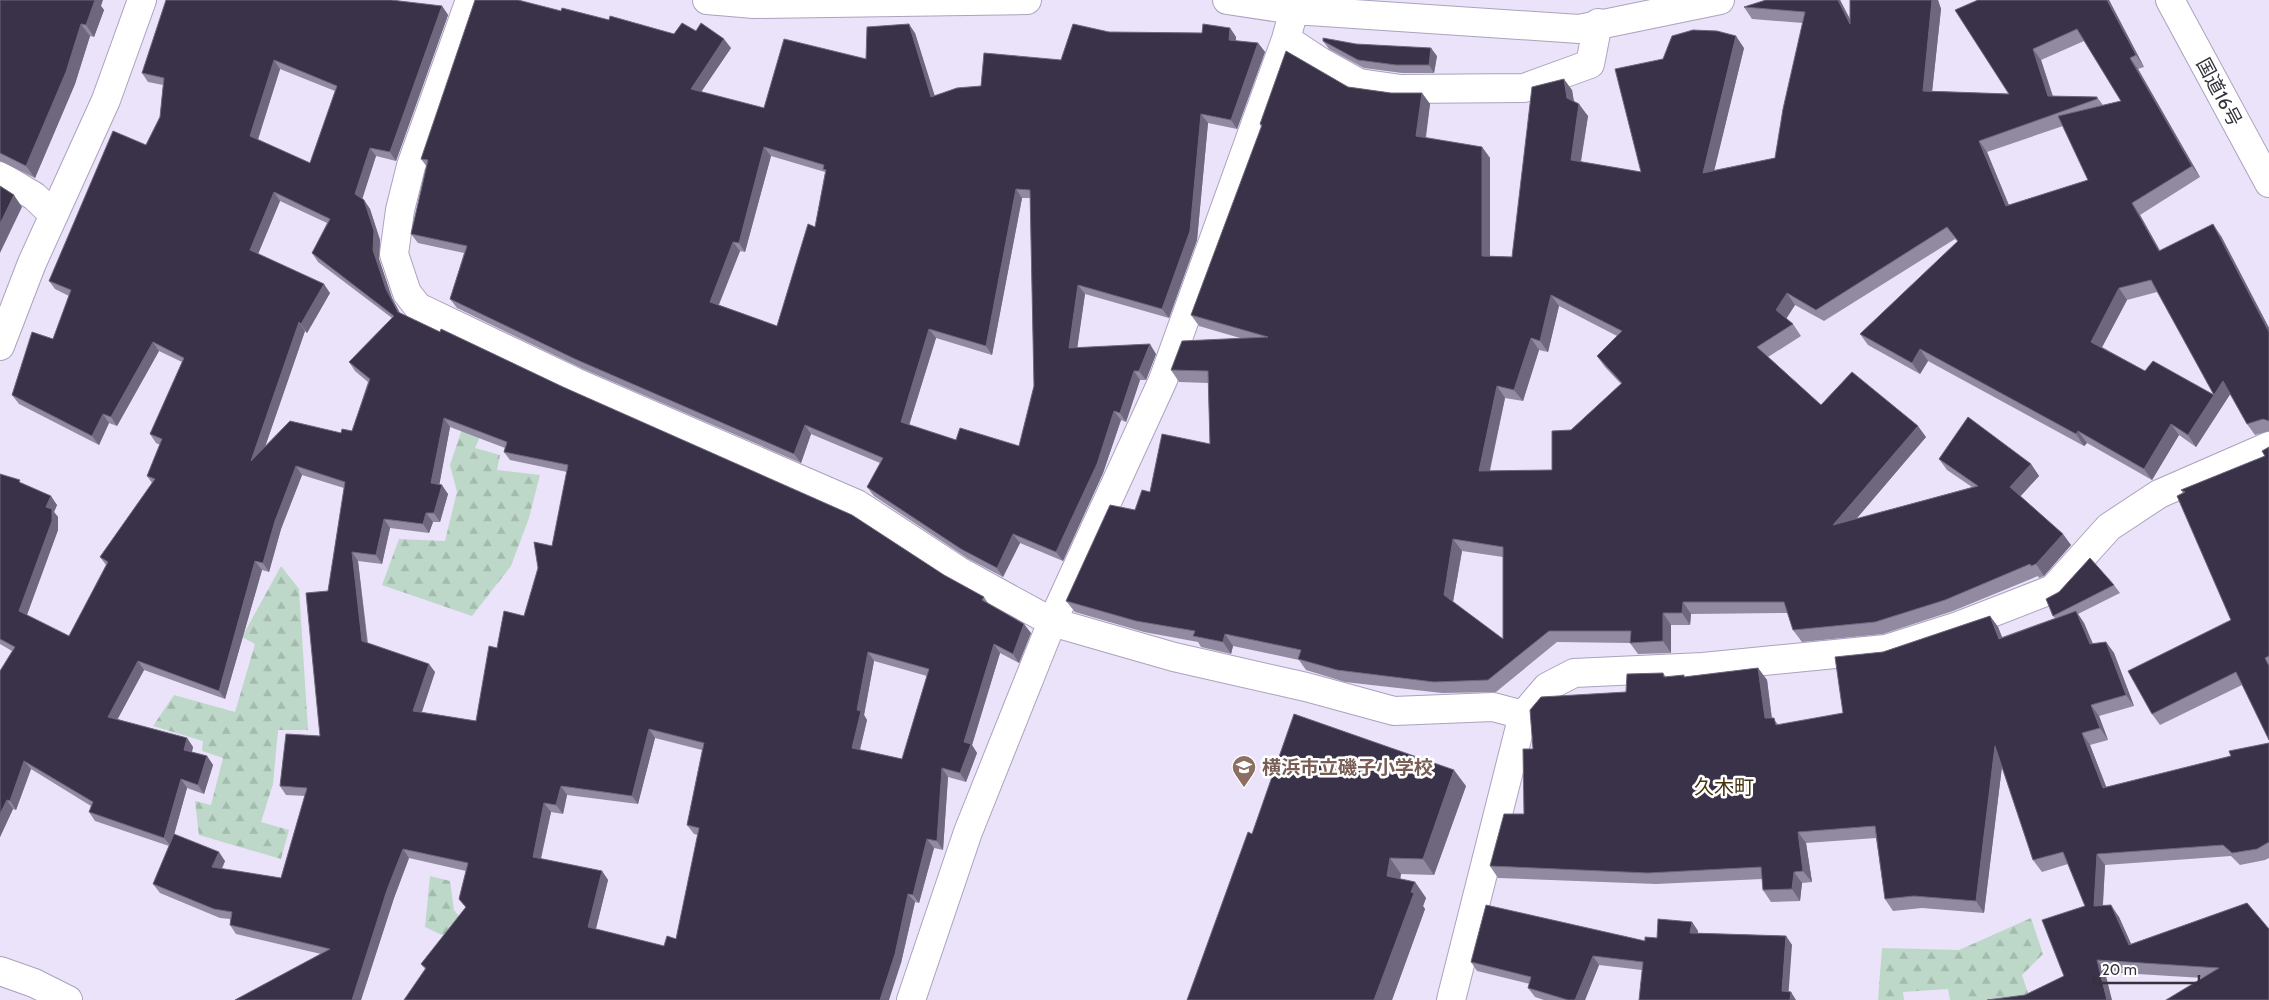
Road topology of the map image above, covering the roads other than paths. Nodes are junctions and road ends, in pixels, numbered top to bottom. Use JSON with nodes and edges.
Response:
{"nodes":[{"id":1,"x":142,"y":0,"type":"edge"},
{"id":2,"x":470,"y":0,"type":"edge"},
{"id":3,"x":707,"y":0,"type":"edge"},
{"id":4,"x":1027,"y":0,"type":"edge"},
{"id":5,"x":1227,"y":0,"type":"edge"},
{"id":6,"x":1720,"y":0,"type":"edge"},
{"id":7,"x":2170,"y":0,"type":"edge"},
{"id":8,"x":1294,"y":10,"type":"junction"},
{"id":9,"x":1598,"y":23,"type":"junction"},
{"id":10,"x":1286,"y":39,"type":"junction"},
{"id":11,"x":0,"y":176,"type":"edge"},
{"id":12,"x":2269,"y":183,"type":"edge"},
{"id":13,"x":54,"y":215,"type":"junction"},
{"id":14,"x":0,"y":346,"type":"edge"},
{"id":15,"x":2269,"y":446,"type":"edge"},
{"id":16,"x":1052,"y":622,"type":"junction"},
{"id":17,"x":1523,"y":715,"type":"junction"},
{"id":18,"x":0,"y":971,"type":"edge"},
{"id":19,"x":68,"y":1000,"type":"edge"},
{"id":20,"x":911,"y":1000,"type":"edge"},
{"id":21,"x":1451,"y":1000,"type":"edge"}],
"edges":[{"from":1,"to":13,"type":"main road"},
{"from":2,"to":16,"type":"main road"},
{"from":3,"to":4,"type":"main road"},
{"from":5,"to":8,"type":"main road"},
{"from":6,"to":9,"type":"main road"},
{"from":7,"to":12,"type":"main road","name":"国道16号"},
{"from":8,"to":9,"type":"main road"},
{"from":8,"to":10,"type":"main road"},
{"from":9,"to":10,"type":"main road"},
{"from":10,"to":16,"type":"main road"},
{"from":11,"to":13,"type":"main road"},
{"from":13,"to":14,"type":"main road"},
{"from":15,"to":17,"type":"main road"},
{"from":16,"to":17,"type":"main road"},
{"from":16,"to":20,"type":"main road"},
{"from":17,"to":21,"type":"main road"},
{"from":18,"to":19,"type":"main road"}]}
